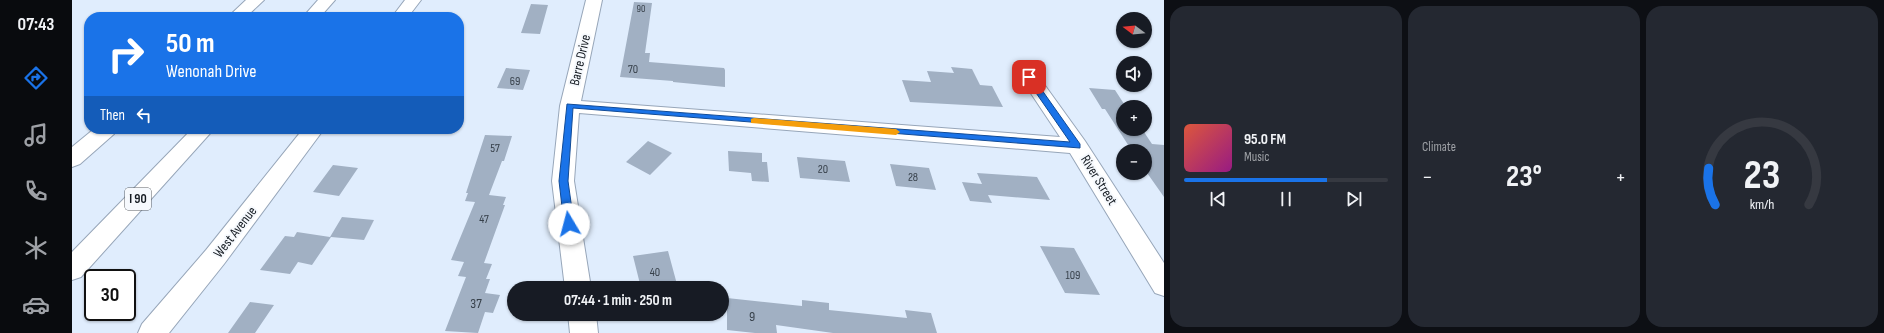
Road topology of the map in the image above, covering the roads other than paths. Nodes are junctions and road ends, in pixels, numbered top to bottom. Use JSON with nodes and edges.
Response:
{"nodes":[{"id":1,"x":256,"y":0,"type":"edge"},
{"id":2,"x":327,"y":0,"type":"edge"},
{"id":3,"x":413,"y":0,"type":"edge"},
{"id":4,"x":594,"y":0,"type":"edge"},
{"id":5,"x":242,"y":12,"type":"edge"},
{"id":6,"x":316,"y":12,"type":"edge"},
{"id":7,"x":404,"y":12,"type":"edge"},
{"id":8,"x":1029,"y":77,"type":"dead end"},
{"id":9,"x":570,"y":106,"type":"junction"},
{"id":10,"x":101,"y":134,"type":"edge"},
{"id":11,"x":199,"y":134,"type":"edge"},
{"id":12,"x":310,"y":134,"type":"edge"},
{"id":13,"x":1077,"y":146,"type":"junction"},
{"id":14,"x":72,"y":159,"type":"edge"},
{"id":15,"x":72,"y":269,"type":"edge"},
{"id":16,"x":577,"y":281,"type":"edge"},
{"id":17,"x":1164,"y":286,"type":"edge"},
{"id":18,"x":583,"y":321,"type":"edge"},
{"id":19,"x":152,"y":333,"type":"edge"},
{"id":20,"x":584,"y":333,"type":"edge"}],
"edges":[{"from":1,"to":5,"type":"main road"},
{"from":2,"to":6,"type":"main road"},
{"from":3,"to":7,"type":"main road"},
{"from":4,"to":9,"type":"main road","name":"Barre Drive"},
{"from":8,"to":13,"type":"main road","name":"River Street"},
{"from":9,"to":13,"type":"main road"},
{"from":9,"to":16,"type":"main road","name":"Barre Drive"},
{"from":10,"to":14,"type":"main road"},
{"from":11,"to":15,"type":"main road","number":"I 90"},
{"from":12,"to":19,"type":"main road","name":"West Avenue"},
{"from":13,"to":17,"type":"main road","name":"River Street"},
{"from":18,"to":20,"type":"main road"}]}
